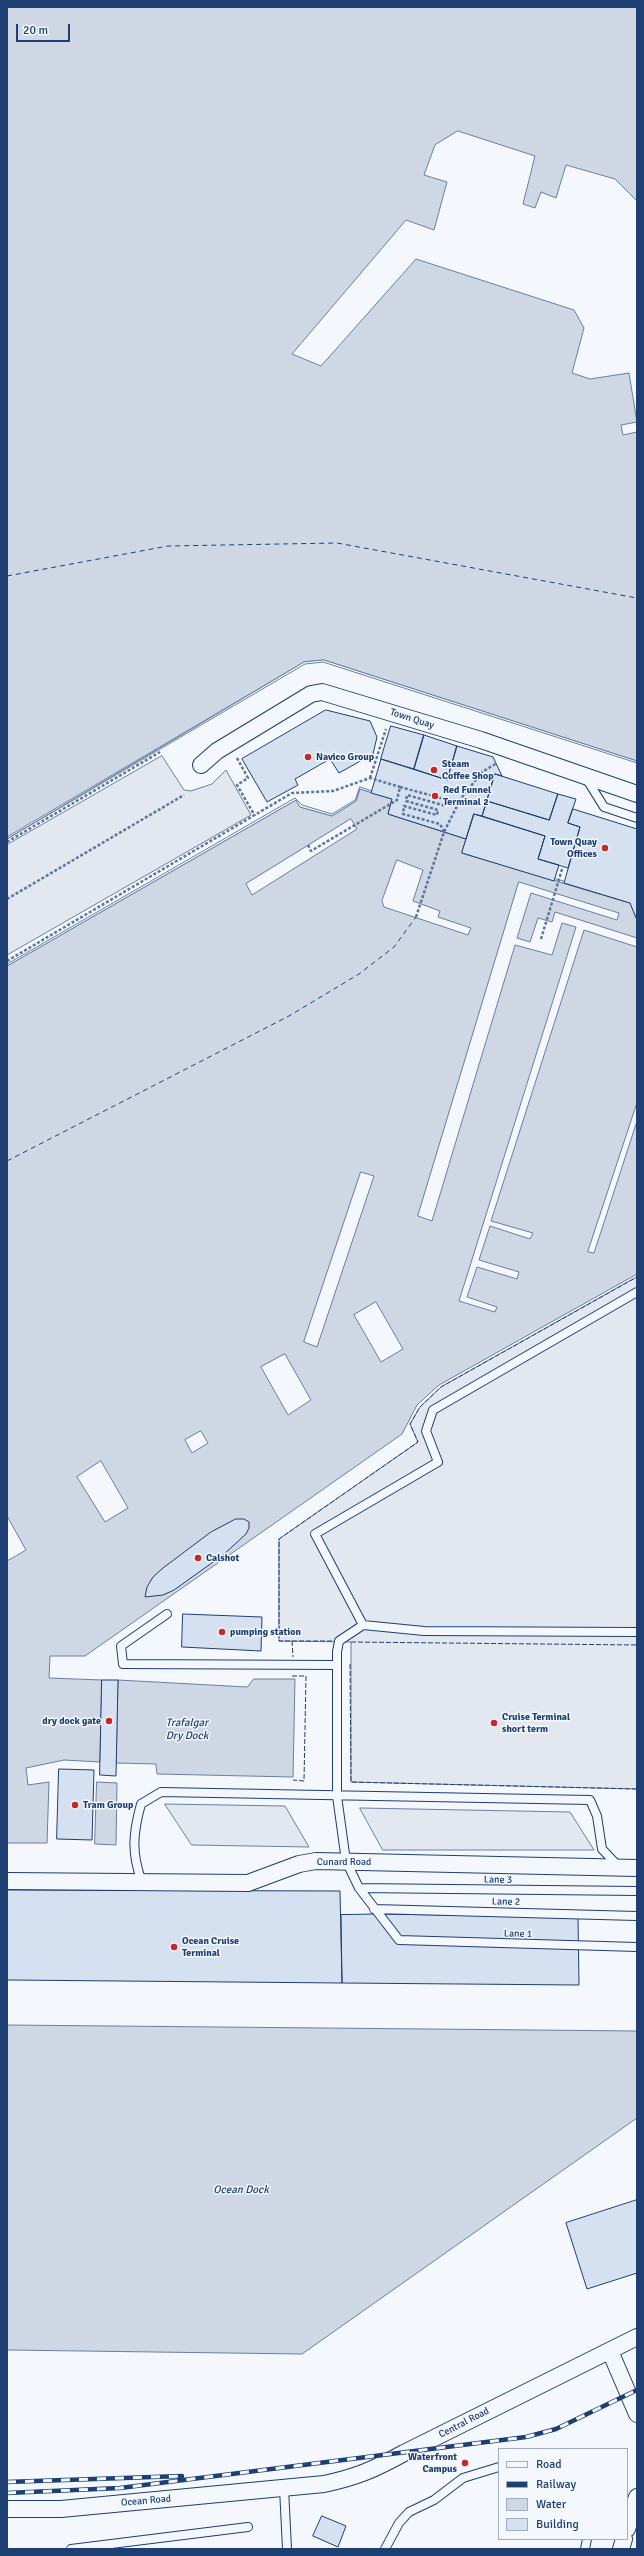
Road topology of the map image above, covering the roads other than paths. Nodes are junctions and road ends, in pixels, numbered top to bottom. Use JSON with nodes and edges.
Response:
{"nodes":[{"id":1,"x":201,"y":765,"type":"dead end"},
{"id":2,"x":586,"y":778,"type":"junction"},
{"id":3,"x":637,"y":794,"type":"edge"},
{"id":4,"x":637,"y":818,"type":"edge"},
{"id":5,"x":637,"y":1292,"type":"edge"},
{"id":6,"x":167,"y":1614,"type":"dead end"},
{"id":7,"x":363,"y":1625,"type":"junction"},
{"id":8,"x":637,"y":1632,"type":"edge"},
{"id":9,"x":337,"y":1666,"type":"junction"},
{"id":10,"x":336,"y":1796,"type":"junction"},
{"id":11,"x":346,"y":1861,"type":"junction"},
{"id":12,"x":619,"y":1868,"type":"junction"},
{"id":13,"x":637,"y":1868,"type":"edge"},
{"id":14,"x":7,"y":1881,"type":"edge"},
{"id":15,"x":142,"y":1882,"type":"junction"},
{"id":16,"x":359,"y":1888,"type":"junction"},
{"id":17,"x":637,"y":1891,"type":"edge"},
{"id":18,"x":374,"y":1909,"type":"junction"},
{"id":19,"x":637,"y":1916,"type":"edge"},
{"id":20,"x":637,"y":1947,"type":"edge"},
{"id":21,"x":637,"y":2337,"type":"edge"},
{"id":22,"x":610,"y":2351,"type":"junction"},
{"id":23,"x":637,"y":2414,"type":"edge"},
{"id":24,"x":498,"y":2467,"type":"edge"},
{"id":25,"x":284,"y":2488,"type":"junction"},
{"id":26,"x":637,"y":2497,"type":"edge"},
{"id":27,"x":7,"y":2509,"type":"edge"},
{"id":28,"x":628,"y":2526,"type":"edge"},
{"id":29,"x":248,"y":2527,"type":"dead end"},
{"id":30,"x":71,"y":2549,"type":"edge"},
{"id":31,"x":287,"y":2549,"type":"edge"},
{"id":32,"x":385,"y":2549,"type":"edge"}],
"edges":[{"from":1,"to":2,"type":"street","name":"Town Quay"},
{"from":2,"to":3,"type":"street","name":"Town Quay"},
{"from":2,"to":4,"type":"lane"},
{"from":5,"to":7,"type":"lane"},
{"from":6,"to":9,"type":"lane"},
{"from":7,"to":8,"type":"lane"},
{"from":7,"to":9,"type":"lane"},
{"from":9,"to":10,"type":"lane"},
{"from":10,"to":11,"type":"lane"},
{"from":10,"to":12,"type":"lane"},
{"from":10,"to":15,"type":"lane"},
{"from":11,"to":12,"type":"street","name":"Cunard Road"},
{"from":11,"to":15,"type":"street","name":"Cunard Road"},
{"from":11,"to":16,"type":"lane"},
{"from":12,"to":13,"type":"street","name":"Cunard Road"},
{"from":14,"to":15,"type":"street","name":"Cunard Road"},
{"from":16,"to":17,"type":"lane","name":"Lane 3"},
{"from":16,"to":18,"type":"lane"},
{"from":18,"to":19,"type":"lane","name":"Lane 2"},
{"from":18,"to":20,"type":"lane","name":"Lane 1"},
{"from":21,"to":22,"type":"street","name":"Central Road"},
{"from":22,"to":23,"type":"street"},
{"from":22,"to":25,"type":"street","name":"Central Road"},
{"from":24,"to":32,"type":"lane"},
{"from":25,"to":27,"type":"street","name":"Ocean Road"},
{"from":25,"to":31,"type":"lane"},
{"from":26,"to":28,"type":"street"},
{"from":29,"to":30,"type":"lane"}]}
